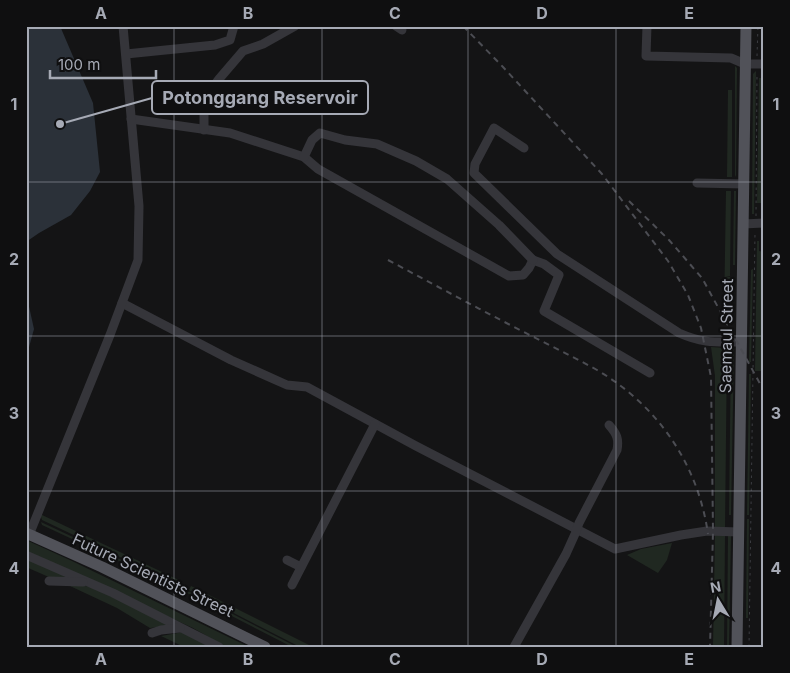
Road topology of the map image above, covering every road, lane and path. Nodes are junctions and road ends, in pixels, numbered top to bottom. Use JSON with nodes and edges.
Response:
{"nodes":[{"id":1,"x":123,"y":26,"type":"edge"},
{"id":2,"x":234,"y":26,"type":"edge"},
{"id":3,"x":295,"y":26,"type":"edge"},
{"id":4,"x":647,"y":26,"type":"edge"},
{"id":5,"x":746,"y":26,"type":"edge"},
{"id":6,"x":758,"y":26,"type":"edge"},
{"id":7,"x":126,"y":54,"type":"junction"},
{"id":8,"x":745,"y":64,"type":"junction"},
{"id":9,"x":761,"y":64,"type":"edge"},
{"id":10,"x":131,"y":118,"type":"junction"},
{"id":11,"x":204,"y":130,"type":"junction"},
{"id":12,"x":524,"y":148,"type":"dead end"},
{"id":13,"x":304,"y":157,"type":"junction"},
{"id":14,"x":697,"y":183,"type":"dead end"},
{"id":15,"x":744,"y":184,"type":"junction"},
{"id":16,"x":744,"y":224,"type":"junction"},
{"id":17,"x":760,"y":224,"type":"edge"},
{"id":18,"x":533,"y":260,"type":"junction"},
{"id":19,"x":122,"y":303,"type":"junction"},
{"id":20,"x":742,"y":342,"type":"junction"},
{"id":21,"x":650,"y":373,"type":"dead end"},
{"id":22,"x":375,"y":424,"type":"junction"},
{"id":23,"x":609,"y":425,"type":"dead end"},
{"id":24,"x":577,"y":530,"type":"junction"},
{"id":25,"x":739,"y":532,"type":"junction"},
{"id":26,"x":27,"y":534,"type":"edge"},
{"id":27,"x":26,"y":555,"type":"edge"},
{"id":28,"x":287,"y":560,"type":"dead end"},
{"id":29,"x":301,"y":567,"type":"junction"},
{"id":30,"x":49,"y":581,"type":"dead end"},
{"id":31,"x":88,"y":582,"type":"junction"},
{"id":32,"x":292,"y":585,"type":"dead end"},
{"id":33,"x":180,"y":628,"type":"junction"},
{"id":34,"x":152,"y":634,"type":"dead end"},
{"id":35,"x":220,"y":647,"type":"edge"},
{"id":36,"x":265,"y":647,"type":"edge"},
{"id":37,"x":514,"y":647,"type":"edge"},
{"id":38,"x":737,"y":647,"type":"edge"},
{"id":39,"x":749,"y":647,"type":"edge"}],
"edges":[{"from":1,"to":7,"type":"street"},
{"from":2,"to":7,"type":"street"},
{"from":3,"to":11,"type":"street"},
{"from":4,"to":8,"type":"street"},
{"from":5,"to":8,"type":"main road","name":"Saemaul Street"},
{"from":6,"to":9,"type":"path"},
{"from":7,"to":10,"type":"street"},
{"from":8,"to":9,"type":"street"},
{"from":8,"to":15,"type":"main road","name":"Saemaul Street"},
{"from":9,"to":17,"type":"path"},
{"from":10,"to":11,"type":"street"},
{"from":10,"to":19,"type":"street"},
{"from":11,"to":13,"type":"street"},
{"from":12,"to":20,"type":"street"},
{"from":13,"to":18,"type":"street"},
{"from":13,"to":18,"type":"street"},
{"from":14,"to":15,"type":"street"},
{"from":15,"to":16,"type":"main road","name":"Saemaul Street"},
{"from":16,"to":17,"type":"street"},
{"from":16,"to":20,"type":"main road","name":"Saemaul Street"},
{"from":17,"to":39,"type":"path"},
{"from":18,"to":21,"type":"street"},
{"from":19,"to":22,"type":"street"},
{"from":19,"to":26,"type":"street"},
{"from":20,"to":25,"type":"main road","name":"Saemaul Street"},
{"from":22,"to":24,"type":"street"},
{"from":22,"to":29,"type":"street"},
{"from":23,"to":24,"type":"street"},
{"from":24,"to":25,"type":"street"},
{"from":24,"to":37,"type":"street"},
{"from":25,"to":38,"type":"main road","name":"Saemaul Street"},
{"from":26,"to":36,"type":"main road","name":"Future Scientists Street"},
{"from":27,"to":31,"type":"street"},
{"from":28,"to":29,"type":"street"},
{"from":29,"to":32,"type":"street"},
{"from":30,"to":31,"type":"street"},
{"from":31,"to":33,"type":"street"},
{"from":33,"to":34,"type":"street"},
{"from":33,"to":35,"type":"street"}]}
